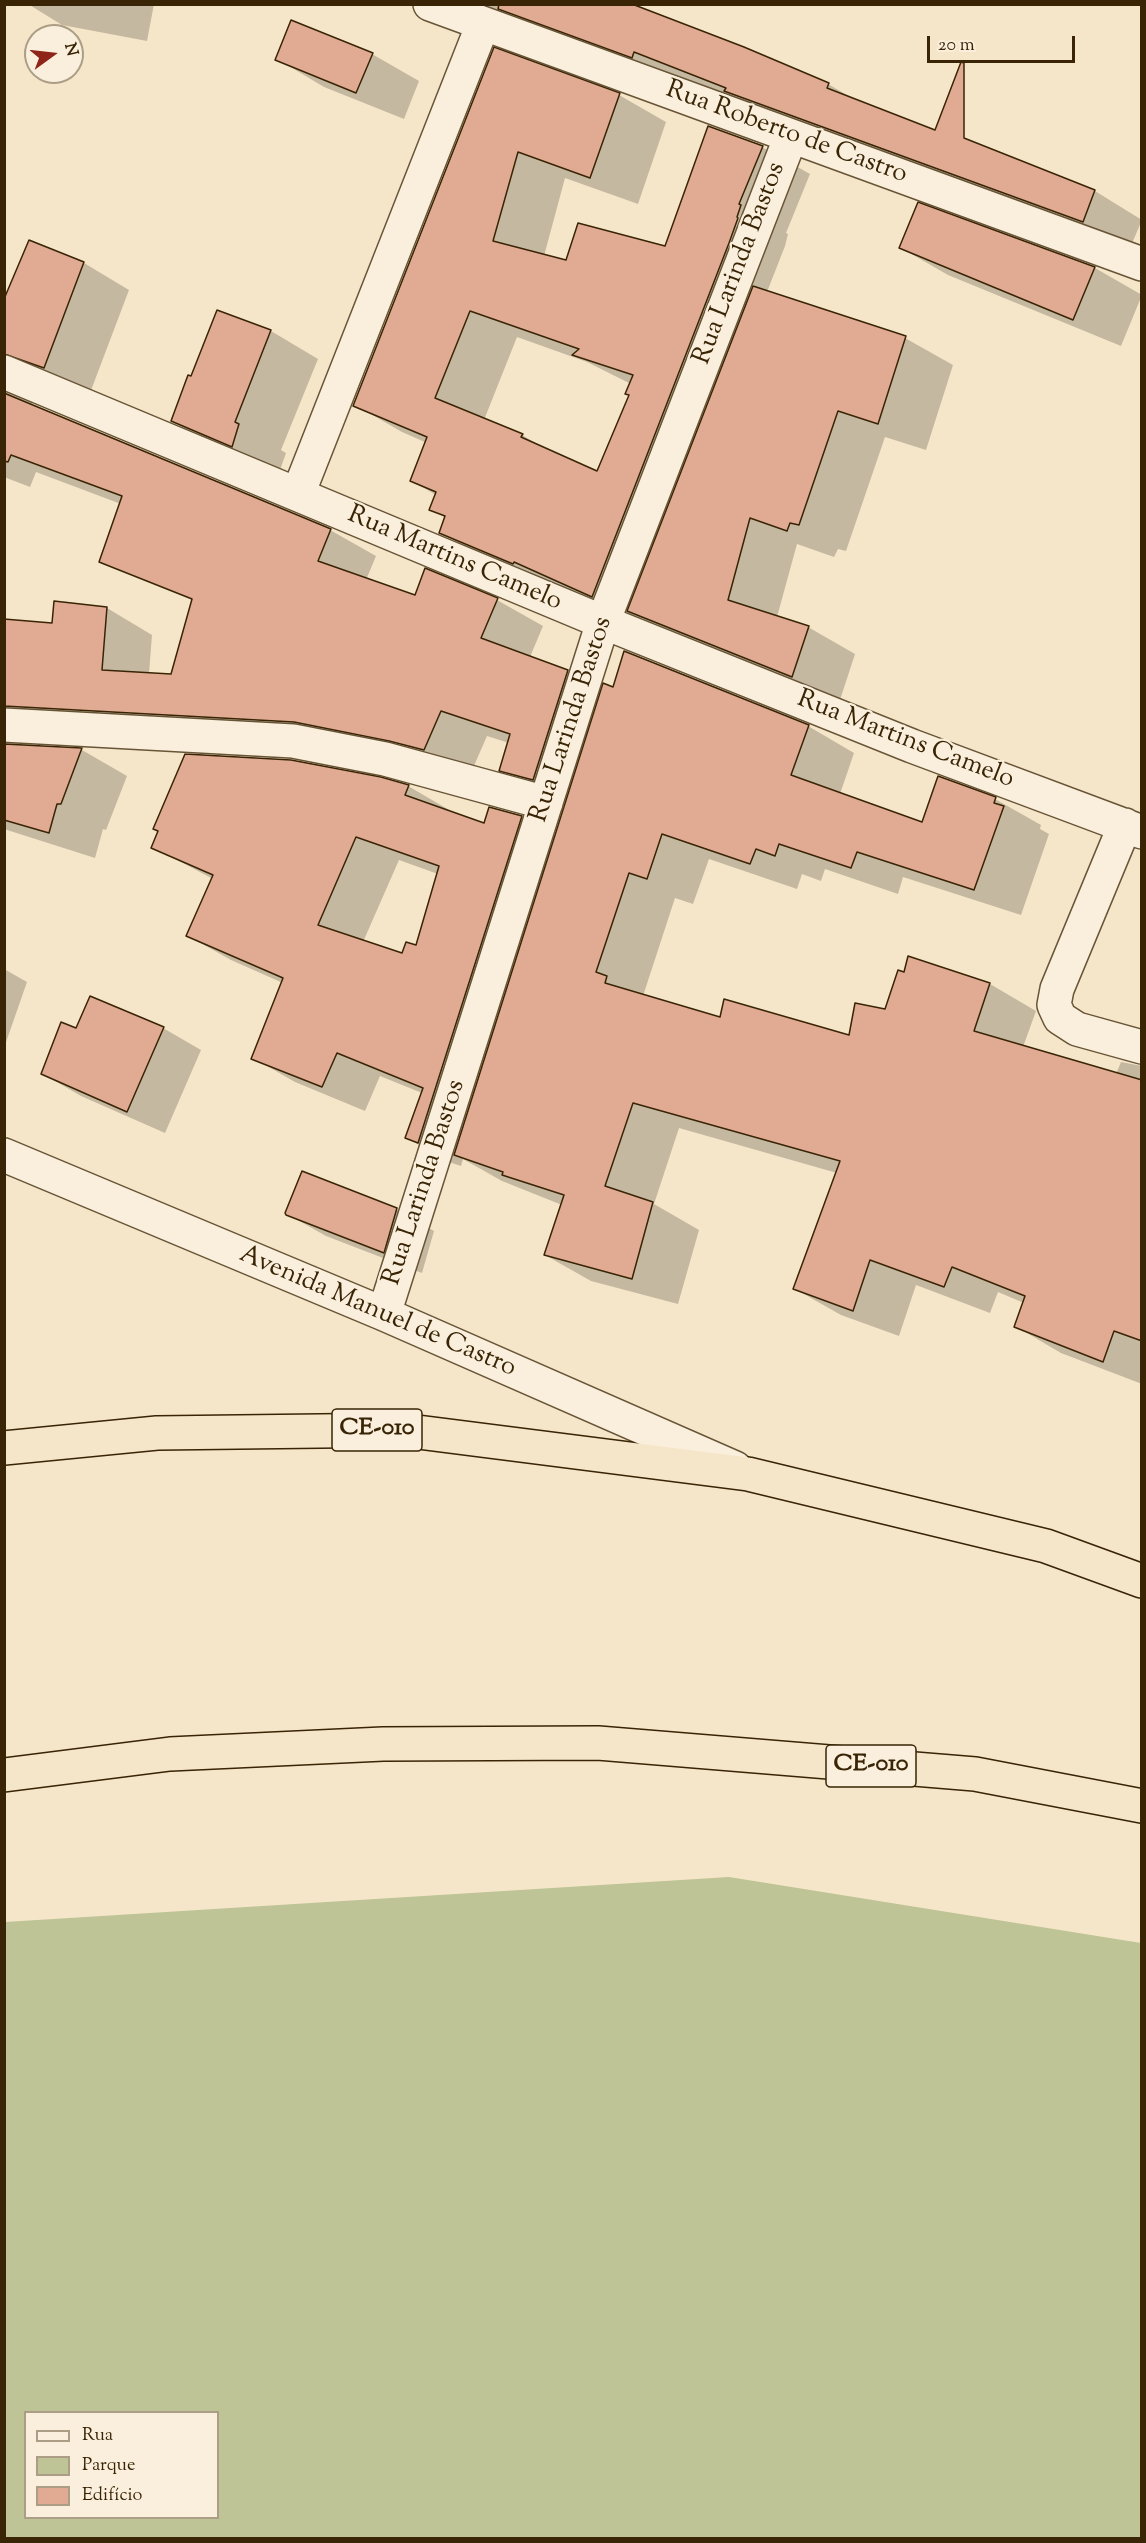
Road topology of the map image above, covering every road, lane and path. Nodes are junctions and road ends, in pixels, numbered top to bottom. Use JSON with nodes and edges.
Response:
{"nodes":[{"id":1,"x":430,"y":4,"type":"edge"},
{"id":2,"x":483,"y":24,"type":"junction"},
{"id":3,"x":791,"y":136,"type":"junction"},
{"id":4,"x":1142,"y":264,"type":"edge"},
{"id":5,"x":4,"y":372,"type":"edge"},
{"id":6,"x":298,"y":494,"type":"junction"},
{"id":7,"x":603,"y":622,"type":"junction"},
{"id":8,"x":4,"y":725,"type":"edge"},
{"id":9,"x":546,"y":803,"type":"junction"},
{"id":10,"x":1133,"y":828,"type":"edge"},
{"id":11,"x":1142,"y":1047,"type":"edge"},
{"id":12,"x":4,"y":1155,"type":"edge"},
{"id":13,"x":384,"y":1314,"type":"junction"},
{"id":14,"x":4,"y":1448,"type":"edge"},
{"id":15,"x":748,"y":1474,"type":"junction"},
{"id":16,"x":1142,"y":1581,"type":"edge"},
{"id":17,"x":4,"y":1775,"type":"edge"},
{"id":18,"x":1142,"y":1806,"type":"edge"}],
"edges":[{"from":1,"to":2,"type":"street","name":"Rua Roberto de Castro"},
{"from":2,"to":3,"type":"street","name":"Rua Roberto de Castro"},
{"from":2,"to":6,"type":"street"},
{"from":3,"to":4,"type":"street","name":"Rua Roberto de Castro"},
{"from":3,"to":7,"type":"street","name":"Rua Larinda Bastos"},
{"from":5,"to":6,"type":"street","name":"Rua Martins Camelo"},
{"from":6,"to":7,"type":"street","name":"Rua Martins Camelo"},
{"from":7,"to":9,"type":"street","name":"Rua Larinda Bastos"},
{"from":7,"to":10,"type":"street","name":"Rua Martins Camelo"},
{"from":8,"to":9,"type":"street"},
{"from":9,"to":13,"type":"street","name":"Rua Larinda Bastos"},
{"from":10,"to":11,"type":"street"},
{"from":12,"to":13,"type":"street","name":"Avenida Manuel de Castro"},
{"from":13,"to":15,"type":"street","name":"Avenida Manuel de Castro"},
{"from":14,"to":15,"type":"highway","number":"CE-010"},
{"from":15,"to":16,"type":"highway","number":"CE-010"},
{"from":17,"to":18,"type":"highway","number":"CE-010"}]}
